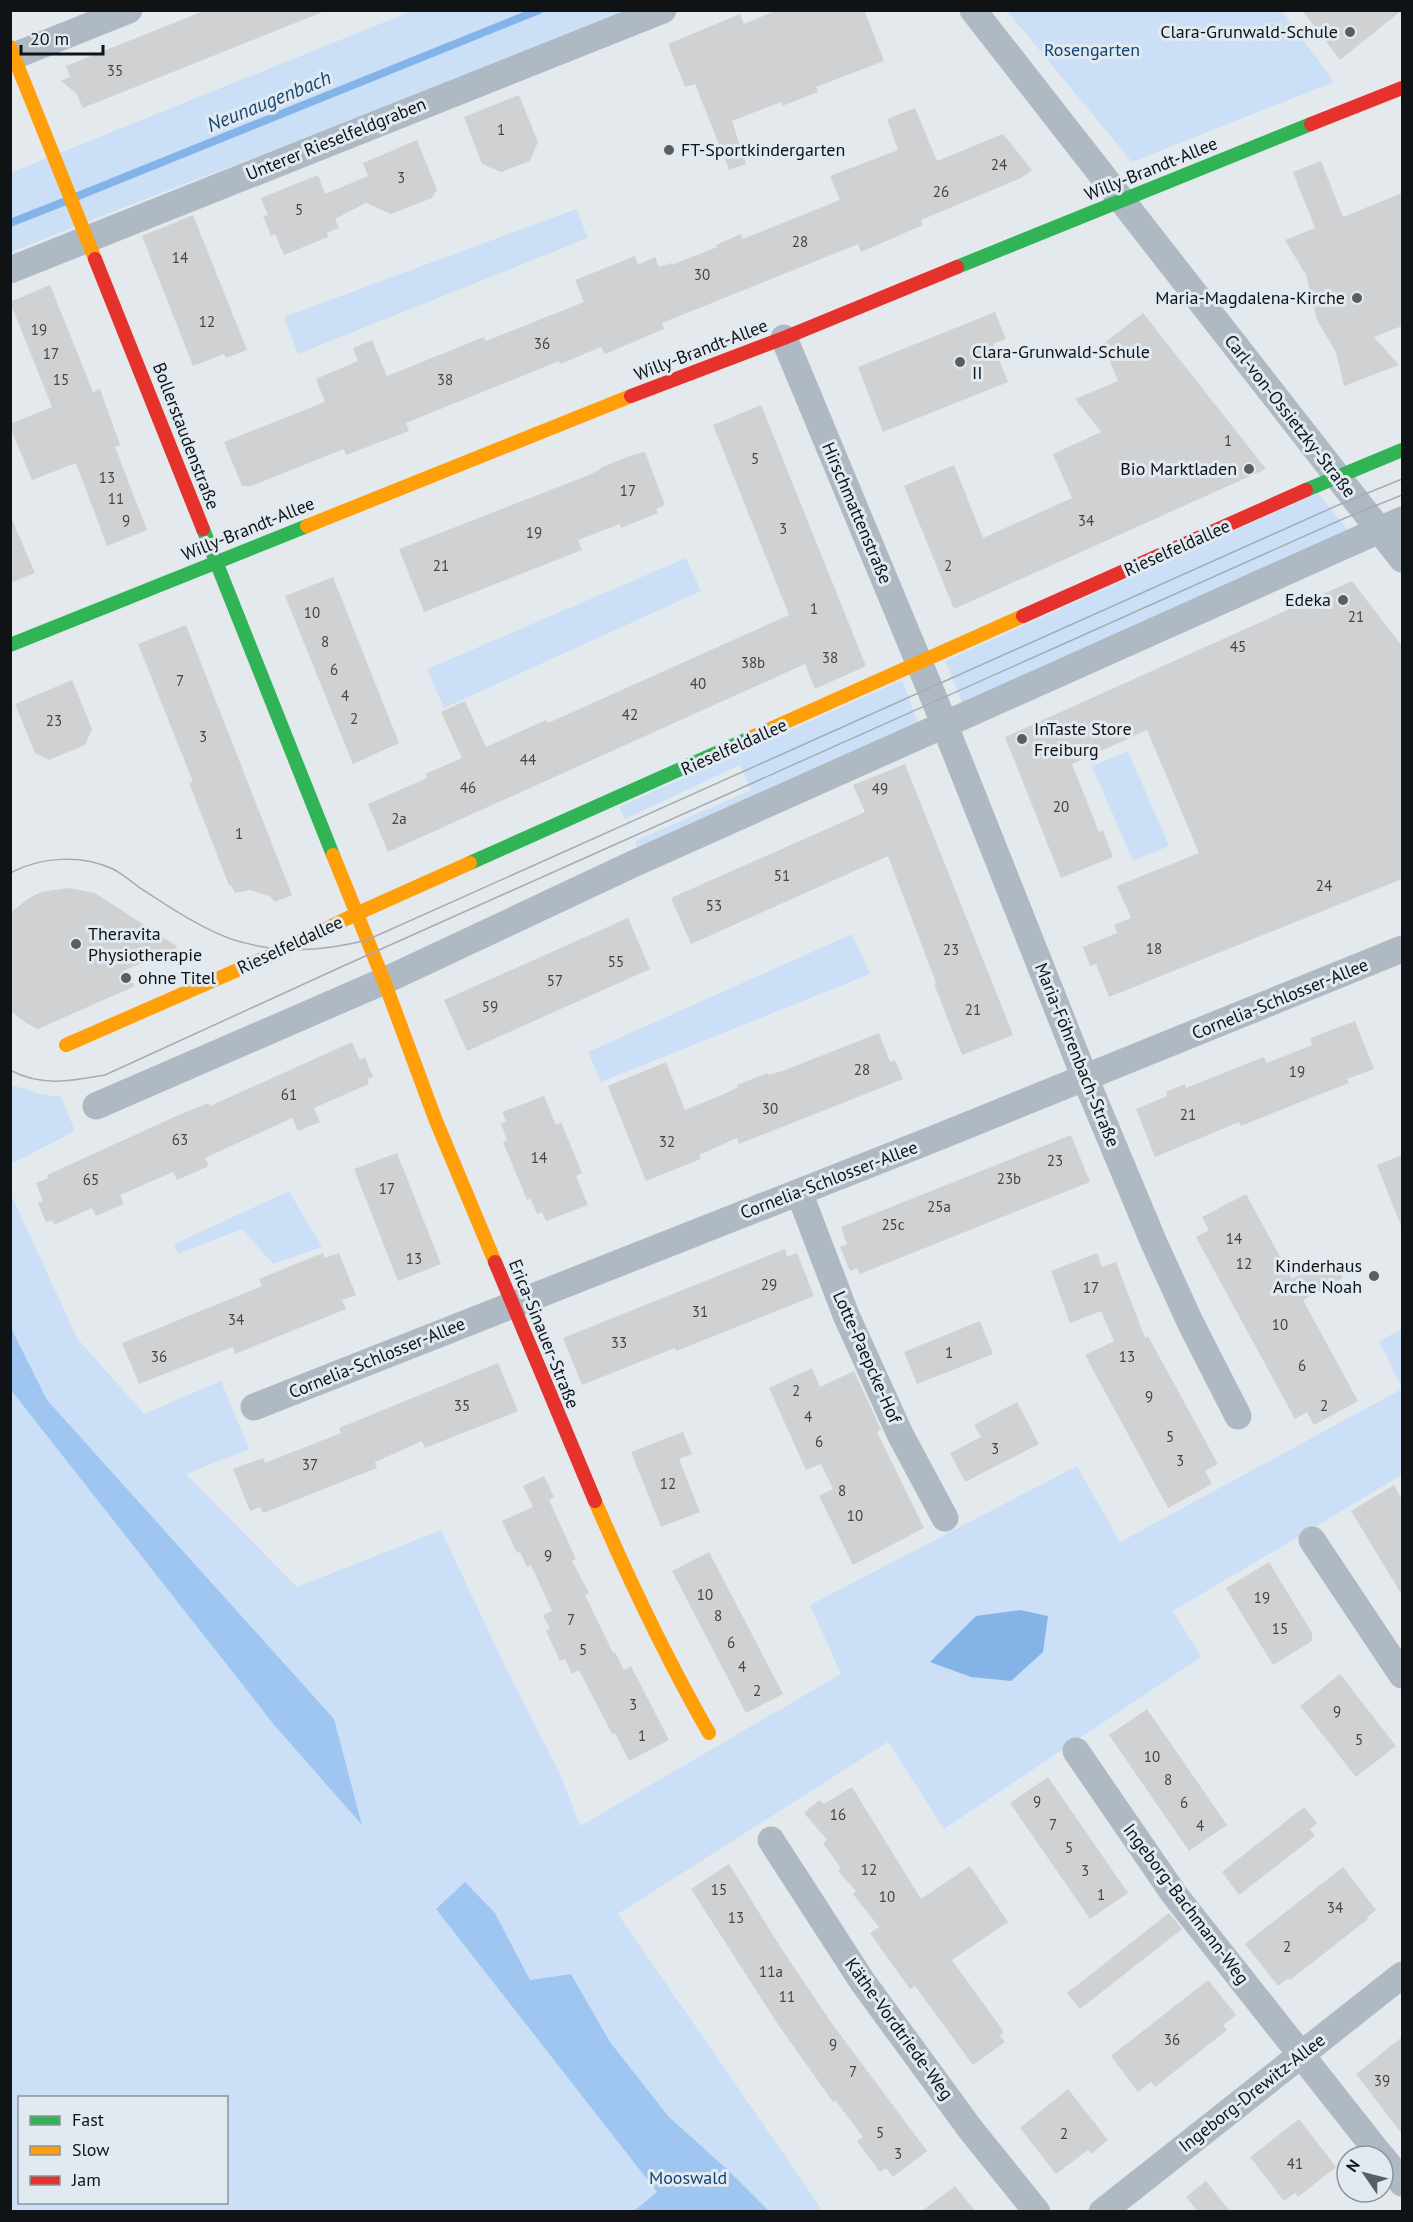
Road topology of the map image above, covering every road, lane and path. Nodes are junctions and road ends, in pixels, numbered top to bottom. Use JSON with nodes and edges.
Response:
{"nodes":[{"id":1,"x":129,"y":10,"type":"edge"},
{"id":2,"x":663,"y":10,"type":"edge"},
{"id":3,"x":972,"y":10,"type":"edge"},
{"id":4,"x":12,"y":54,"type":"edge"},
{"id":5,"x":1402,"y":88,"type":"edge"},
{"id":6,"x":1120,"y":200,"type":"junction"},
{"id":7,"x":88,"y":239,"type":"junction"},
{"id":8,"x":10,"y":270,"type":"edge"},
{"id":9,"x":784,"y":338,"type":"junction"},
{"id":10,"x":1402,"y":450,"type":"edge"},
{"id":11,"x":1337,"y":476,"type":"junction"},
{"id":12,"x":1382,"y":520,"type":"edge"},
{"id":13,"x":1402,"y":559,"type":"edge"},
{"id":14,"x":216,"y":561,"type":"junction"},
{"id":15,"x":10,"y":645,"type":"edge"},
{"id":16,"x":925,"y":676,"type":"junction"},
{"id":17,"x":945,"y":726,"type":"junction"},
{"id":18,"x":356,"y":914,"type":"junction"},
{"id":19,"x":366,"y":940,"type":"joint"},
{"id":20,"x":1402,"y":949,"type":"edge"},
{"id":21,"x":384,"y":981,"type":"junction"},
{"id":22,"x":66,"y":1045,"type":"dead end"},
{"id":23,"x":1084,"y":1078,"type":"junction"},
{"id":24,"x":96,"y":1106,"type":"dead end"},
{"id":25,"x":799,"y":1192,"type":"junction"},
{"id":26,"x":513,"y":1304,"type":"junction"},
{"id":27,"x":254,"y":1407,"type":"dead end"},
{"id":28,"x":1238,"y":1416,"type":"dead end"},
{"id":29,"x":945,"y":1518,"type":"dead end"},
{"id":30,"x":1311,"y":1540,"type":"dead end"},
{"id":31,"x":1402,"y":1676,"type":"edge"},
{"id":32,"x":709,"y":1733,"type":"dead end"},
{"id":33,"x":1076,"y":1751,"type":"dead end"},
{"id":34,"x":771,"y":1840,"type":"dead end"},
{"id":35,"x":1402,"y":1975,"type":"edge"},
{"id":36,"x":1301,"y":2054,"type":"junction"},
{"id":37,"x":1372,"y":2144,"type":"edge"},
{"id":38,"x":1037,"y":2211,"type":"edge"},
{"id":39,"x":1102,"y":2211,"type":"edge"}],
"edges":[{"from":1,"to":4,"type":"street"},
{"from":2,"to":7,"type":"street","name":"Unterer Rieselfeldgraben"},
{"from":3,"to":6,"type":"street","name":"Carl-von-Ossietzky-Straße"},
{"from":4,"to":7,"type":"street","name":"Bollerstaudenstraße"},
{"from":5,"to":6,"type":"street","name":"Willy-Brandt-Allee"},
{"from":6,"to":9,"type":"street","name":"Willy-Brandt-Allee"},
{"from":6,"to":11,"type":"street","name":"Carl-von-Ossietzky-Straße"},
{"from":7,"to":8,"type":"street","name":"Unterer Rieselfeldgraben"},
{"from":7,"to":14,"type":"street","name":"Bollerstaudenstraße"},
{"from":9,"to":14,"type":"street","name":"Willy-Brandt-Allee"},
{"from":9,"to":16,"type":"street","name":"Hirschmattenstraße"},
{"from":10,"to":11,"type":"street","name":"Rieselfeldallee"},
{"from":11,"to":12,"type":"street","name":"Carl-von-Ossietzky-Straße"},
{"from":11,"to":16,"type":"street","name":"Rieselfeldallee"},
{"from":12,"to":13,"type":"street","name":"Carl-von-Ossietzky-Straße"},
{"from":12,"to":17,"type":"street"},
{"from":14,"to":15,"type":"street","name":"Willy-Brandt-Allee"},
{"from":14,"to":18,"type":"street","name":"Bollerstaudenstraße"},
{"from":16,"to":17,"type":"street","name":"Maria-Föhrenbach-Straße"},
{"from":16,"to":18,"type":"street","name":"Rieselfeldallee"},
{"from":17,"to":21,"type":"street"},
{"from":17,"to":23,"type":"street","name":"Maria-Föhrenbach-Straße"},
{"from":18,"to":19,"type":"street","name":"Bollerstaudenstraße"},
{"from":18,"to":22,"type":"street","name":"Rieselfeldallee"},
{"from":19,"to":21,"type":"street","name":"Erica-Sinauer-Straße"},
{"from":20,"to":23,"type":"street","name":"Cornelia-Schlosser-Allee"},
{"from":21,"to":24,"type":"street"},
{"from":21,"to":26,"type":"street","name":"Erica-Sinauer-Straße"},
{"from":23,"to":25,"type":"street","name":"Cornelia-Schlosser-Allee"},
{"from":23,"to":28,"type":"street","name":"Maria-Föhrenbach-Straße"},
{"from":25,"to":26,"type":"street","name":"Cornelia-Schlosser-Allee"},
{"from":25,"to":29,"type":"street","name":"Lotte-Paepcke-Hof"},
{"from":26,"to":27,"type":"street","name":"Cornelia-Schlosser-Allee"},
{"from":26,"to":32,"type":"street","name":"Erica-Sinauer-Straße"},
{"from":30,"to":31,"type":"street"},
{"from":33,"to":36,"type":"street","name":"Ingeborg-Bachmann-Weg"},
{"from":34,"to":38,"type":"street","name":"Käthe-Vordtriede-Weg"},
{"from":35,"to":36,"type":"street","name":"Ingeborg-Drewitz-Allee"},
{"from":36,"to":37,"type":"street","name":"Ingeborg-Bachmann-Weg"},
{"from":36,"to":39,"type":"street","name":"Ingeborg-Drewitz-Allee"}]}
